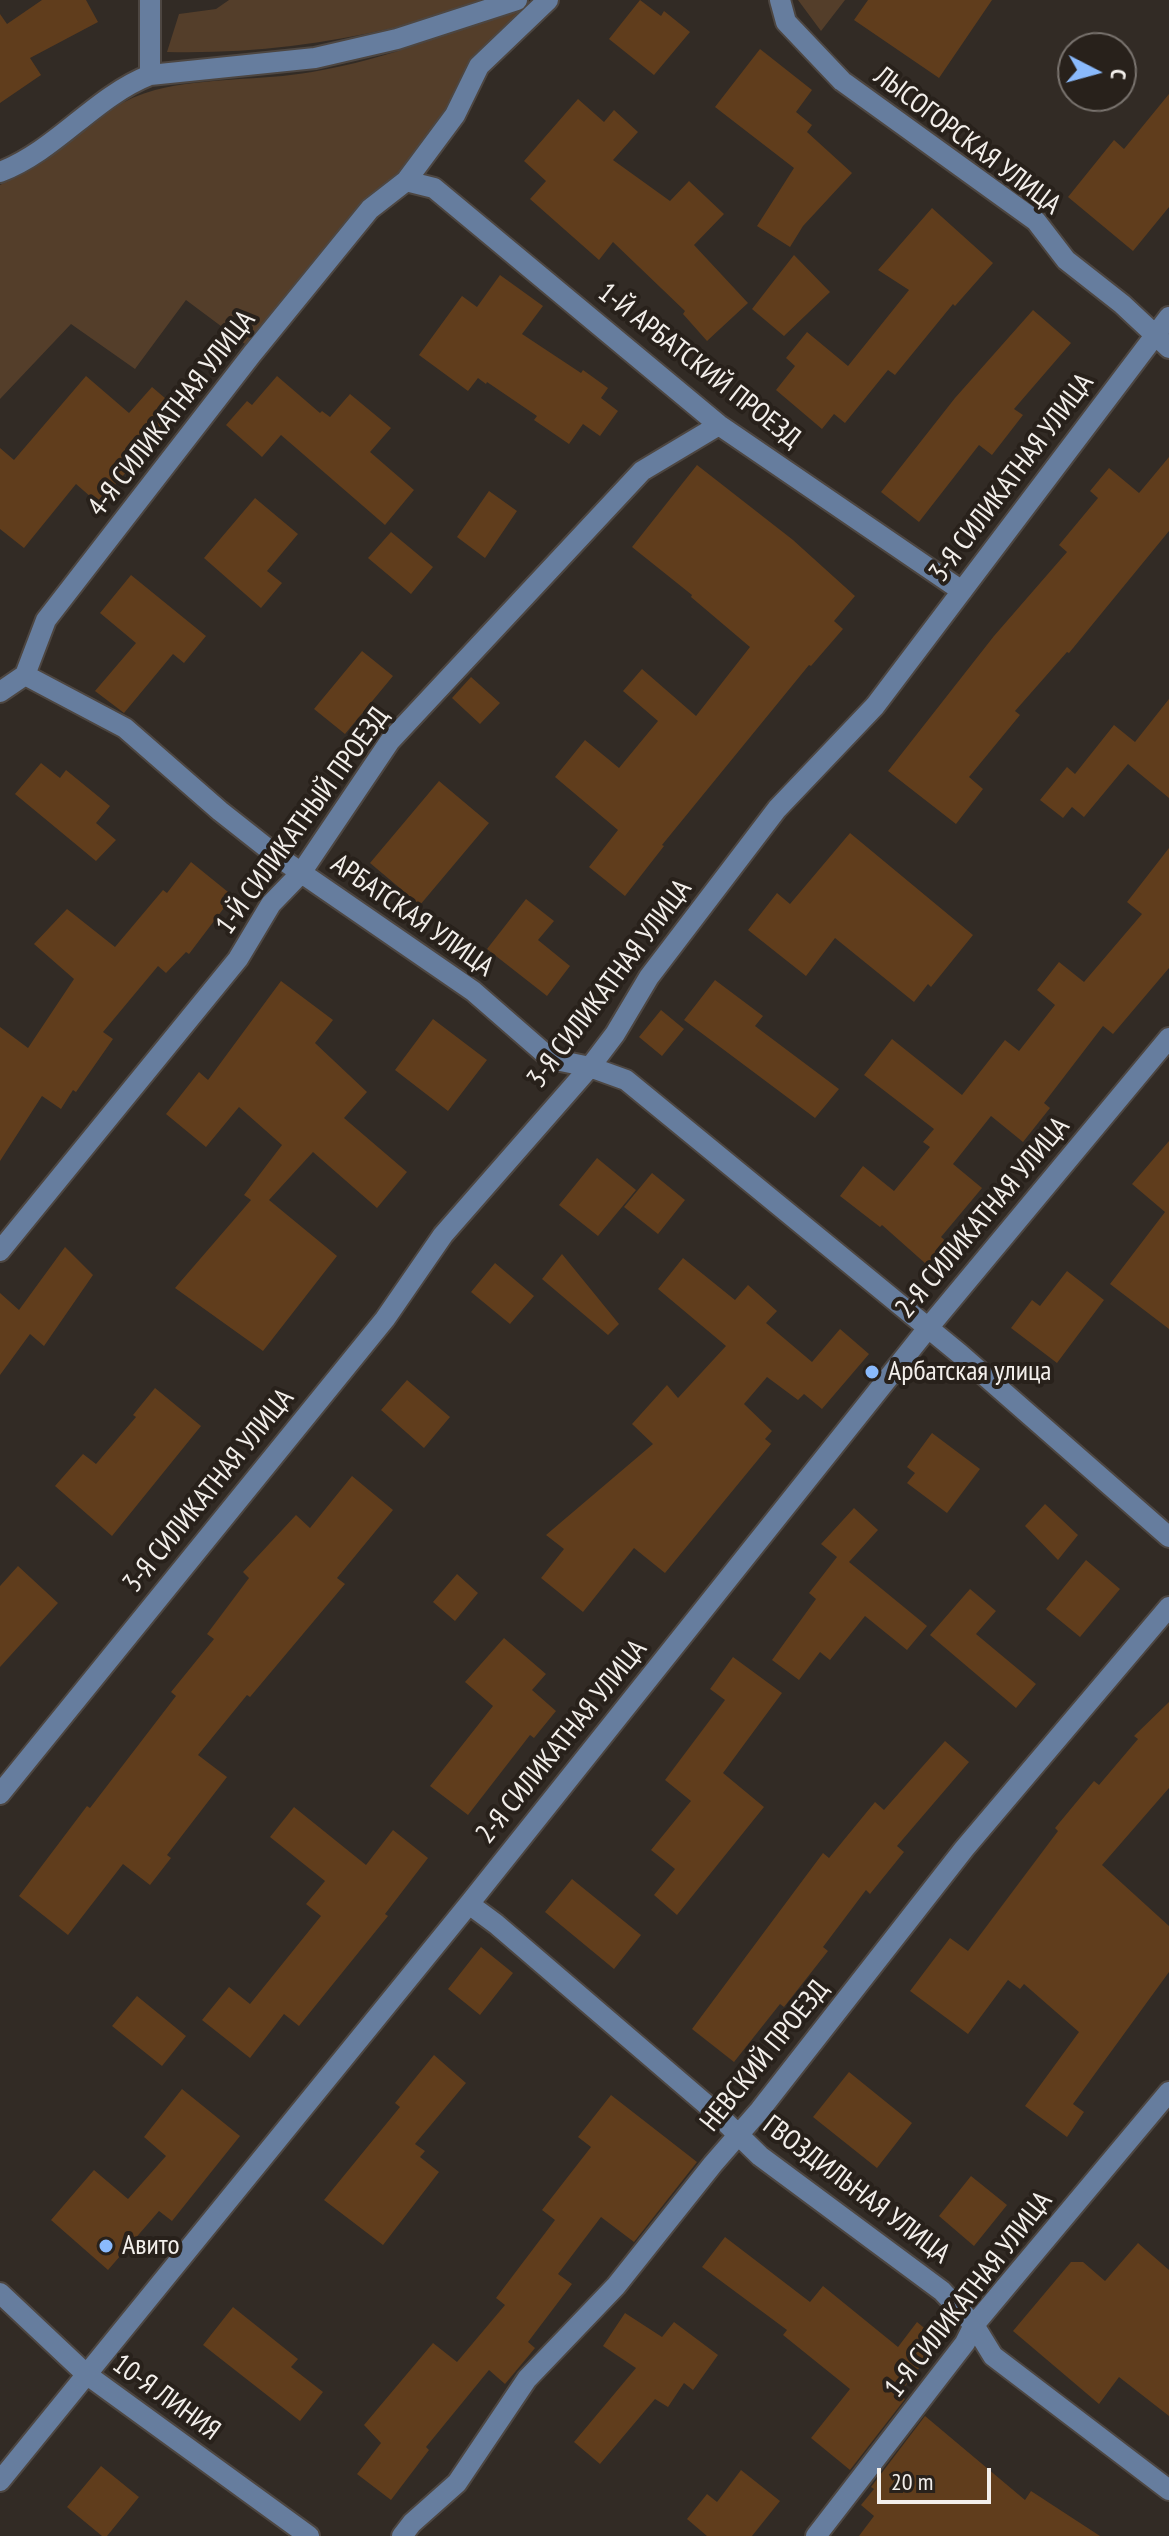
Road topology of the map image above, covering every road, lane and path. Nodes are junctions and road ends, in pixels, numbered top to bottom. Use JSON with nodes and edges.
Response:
{"nodes":[{"id":1,"x":150,"y":0,"type":"edge"},
{"id":2,"x":517,"y":0,"type":"edge"},
{"id":3,"x":548,"y":0,"type":"edge"},
{"id":4,"x":780,"y":0,"type":"edge"},
{"id":5,"x":150,"y":75,"type":"junction"},
{"id":6,"x":0,"y":172,"type":"edge"},
{"id":7,"x":406,"y":181,"type":"junction"},
{"id":8,"x":1169,"y":317,"type":"edge"},
{"id":9,"x":1162,"y":341,"type":"edge"},
{"id":10,"x":719,"y":425,"type":"junction"},
{"id":11,"x":962,"y":591,"type":"junction"},
{"id":12,"x":25,"y":675,"type":"junction"},
{"id":13,"x":0,"y":692,"type":"edge"},
{"id":14,"x":301,"y":873,"type":"junction"},
{"id":15,"x":1169,"y":1038,"type":"edge"},
{"id":16,"x":590,"y":1067,"type":"junction"},
{"id":17,"x":0,"y":1251,"type":"edge"},
{"id":18,"x":928,"y":1328,"type":"junction"},
{"id":19,"x":1169,"y":1537,"type":"edge"},
{"id":20,"x":1169,"y":1607,"type":"edge"},
{"id":21,"x":0,"y":1794,"type":"edge"},
{"id":22,"x":469,"y":1904,"type":"junction"},
{"id":23,"x":1169,"y":2092,"type":"edge"},
{"id":24,"x":739,"y":2136,"type":"junction"},
{"id":25,"x":0,"y":2293,"type":"edge"},
{"id":26,"x":974,"y":2325,"type":"junction"},
{"id":27,"x":86,"y":2374,"type":"junction"},
{"id":28,"x":0,"y":2481,"type":"edge"},
{"id":29,"x":1169,"y":2490,"type":"edge"},
{"id":30,"x":309,"y":2536,"type":"edge"},
{"id":31,"x":402,"y":2536,"type":"edge"},
{"id":32,"x":816,"y":2536,"type":"edge"}],
"edges":[{"from":1,"to":5,"type":"street"},
{"from":2,"to":5,"type":"street"},
{"from":3,"to":7,"type":"street","name":"4-Я СИЛИКАТНАЯ УЛИЦА"},
{"from":4,"to":9,"type":"street","name":"ЛЫСОГОРСКАЯ УЛИЦА"},
{"from":5,"to":6,"type":"street"},
{"from":7,"to":10,"type":"street","name":"1-Й АРБАТСКИЙ ПРОЕЗД"},
{"from":7,"to":12,"type":"street","name":"4-Я СИЛИКАТНАЯ УЛИЦА"},
{"from":8,"to":9,"type":"street","name":"3-Я СИЛИКАТНАЯ УЛИЦА"},
{"from":9,"to":11,"type":"street","name":"3-Я СИЛИКАТНАЯ УЛИЦА"},
{"from":10,"to":11,"type":"street","name":"1-Й АРБАТСКИЙ ПРОЕЗД"},
{"from":10,"to":14,"type":"street","name":"1-Й СИЛИКАТНЫЙ ПРОЕЗД"},
{"from":11,"to":16,"type":"street","name":"3-Я СИЛИКАТНАЯ УЛИЦА"},
{"from":12,"to":13,"type":"street"},
{"from":12,"to":14,"type":"street","name":"АРБАТСКАЯ УЛИЦА"},
{"from":14,"to":16,"type":"street","name":"АРБАТСКАЯ УЛИЦА"},
{"from":14,"to":17,"type":"street","name":"1-Й СИЛИКАТНЫЙ ПРОЕЗД"},
{"from":15,"to":18,"type":"street","name":"2-Я СИЛИКАТНАЯ УЛИЦА"},
{"from":16,"to":18,"type":"street","name":"АРБАТСКАЯ УЛИЦА"},
{"from":16,"to":21,"type":"street","name":"3-Я СИЛИКАТНАЯ УЛИЦА"},
{"from":18,"to":19,"type":"street","name":"АРБАТСКАЯ УЛИЦА"},
{"from":18,"to":22,"type":"street","name":"2-Я СИЛИКАТНАЯ УЛИЦА"},
{"from":20,"to":24,"type":"street","name":"НЕВСКИЙ ПРОЕЗД"},
{"from":22,"to":24,"type":"street","name":"ГВОЗДИЛЬНАЯ УЛИЦА"},
{"from":22,"to":27,"type":"street","name":"2-Я СИЛИКАТНАЯ УЛИЦА"},
{"from":23,"to":26,"type":"street","name":"1-Я СИЛИКАТНАЯ УЛИЦА"},
{"from":24,"to":26,"type":"street","name":"ГВОЗДИЛЬНАЯ УЛИЦА"},
{"from":24,"to":31,"type":"street","name":"НЕВСКИЙ ПРОЕЗД"},
{"from":25,"to":27,"type":"street","name":"10-Я ЛИНИЯ"},
{"from":26,"to":29,"type":"street","name":"ГВОЗДИЛЬНАЯ УЛИЦА"},
{"from":26,"to":32,"type":"street","name":"1-Я СИЛИКАТНАЯ УЛИЦА"},
{"from":27,"to":28,"type":"street","name":"2-Я СИЛИКАТНАЯ УЛИЦА"},
{"from":27,"to":30,"type":"street","name":"10-Я ЛИНИЯ"}]}
